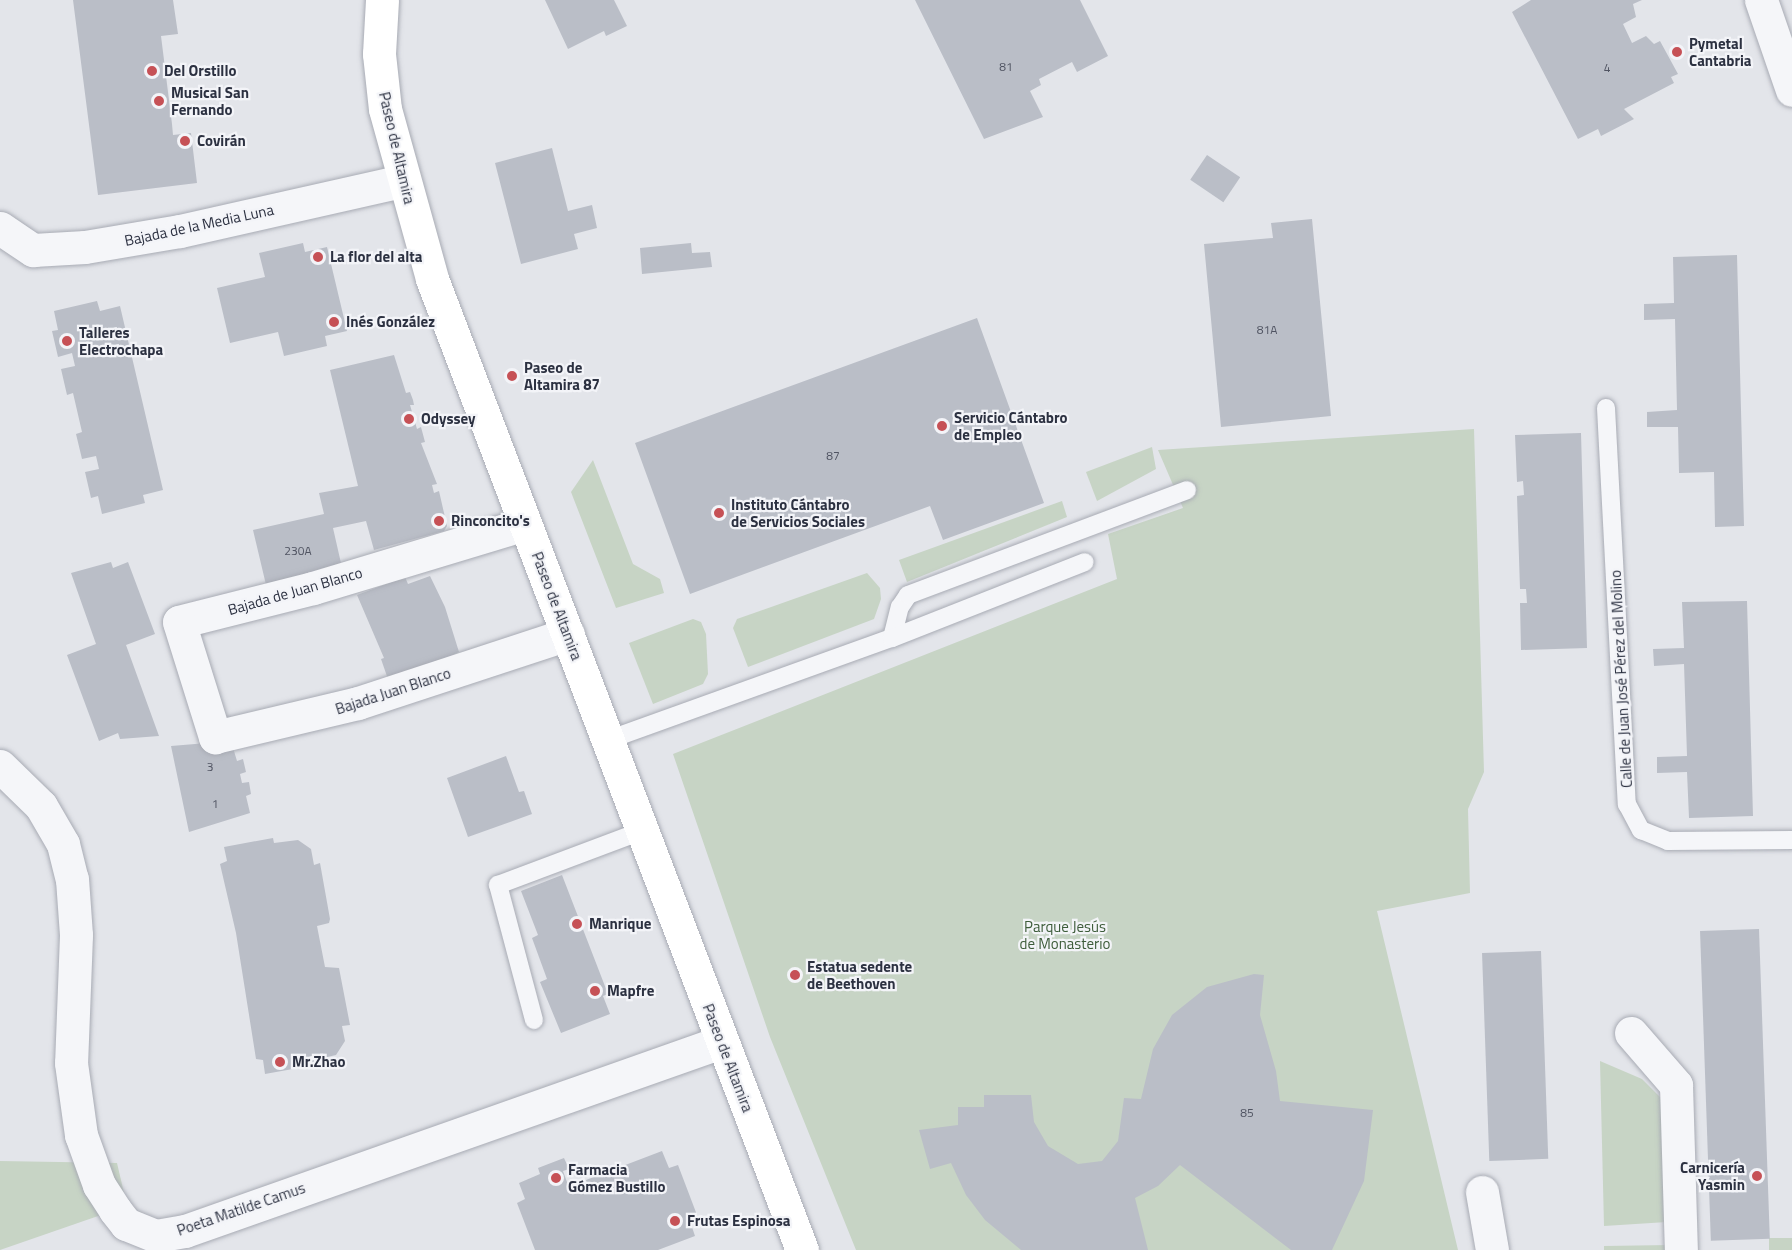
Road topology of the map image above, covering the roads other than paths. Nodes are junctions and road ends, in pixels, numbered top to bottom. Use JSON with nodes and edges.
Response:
{"nodes":[{"id":1,"x":382,"y":0,"type":"edge"},
{"id":2,"x":1761,"y":0,"type":"edge"},
{"id":3,"x":1792,"y":90,"type":"edge"},
{"id":4,"x":402,"y":181,"type":"junction"},
{"id":5,"x":0,"y":228,"type":"edge"},
{"id":6,"x":1606,"y":408,"type":"dead end"},
{"id":7,"x":1187,"y":490,"type":"dead end"},
{"id":8,"x":525,"y":524,"type":"junction"},
{"id":9,"x":1085,"y":562,"type":"dead end"},
{"id":10,"x":568,"y":634,"type":"junction"},
{"id":11,"x":892,"y":638,"type":"junction"},
{"id":12,"x":215,"y":737,"type":"joint"},
{"id":13,"x":608,"y":740,"type":"junction"},
{"id":14,"x":0,"y":766,"type":"edge"},
{"id":15,"x":642,"y":831,"type":"junction"},
{"id":16,"x":1792,"y":840,"type":"edge"},
{"id":17,"x":534,"y":1020,"type":"dead end"},
{"id":18,"x":1631,"y":1034,"type":"dead end"},
{"id":19,"x":721,"y":1041,"type":"junction"},
{"id":20,"x":1482,"y":1192,"type":"dead end"},
{"id":21,"x":802,"y":1250,"type":"edge"},
{"id":22,"x":1492,"y":1250,"type":"edge"},
{"id":23,"x":1682,"y":1250,"type":"edge"}],
"edges":[{"from":1,"to":4,"type":"main road","name":"Paseo de Altamira"},
{"from":2,"to":3,"type":"street"},
{"from":4,"to":5,"type":"street","name":"Bajada de la Media Luna"},
{"from":4,"to":8,"type":"main road","name":"Paseo de Altamira"},
{"from":6,"to":16,"type":"lane","name":"Calle de Juan José Pérez del Molino"},
{"from":7,"to":11,"type":"lane"},
{"from":8,"to":10,"type":"main road","name":"Paseo de Altamira"},
{"from":8,"to":12,"type":"street","name":"Bajada de Juan Blanco"},
{"from":9,"to":11,"type":"lane"},
{"from":10,"to":12,"type":"street","name":"Bajada Juan Blanco"},
{"from":10,"to":13,"type":"main road","name":"Paseo de Altamira"},
{"from":11,"to":13,"type":"lane"},
{"from":13,"to":15,"type":"main road","name":"Paseo de Altamira"},
{"from":14,"to":19,"type":"street","name":"Poeta Matilde Camus"},
{"from":15,"to":17,"type":"lane"},
{"from":15,"to":19,"type":"main road","name":"Paseo de Altamira"},
{"from":18,"to":23,"type":"street"},
{"from":19,"to":21,"type":"main road","name":"Paseo de Altamira"},
{"from":20,"to":22,"type":"street"}]}
